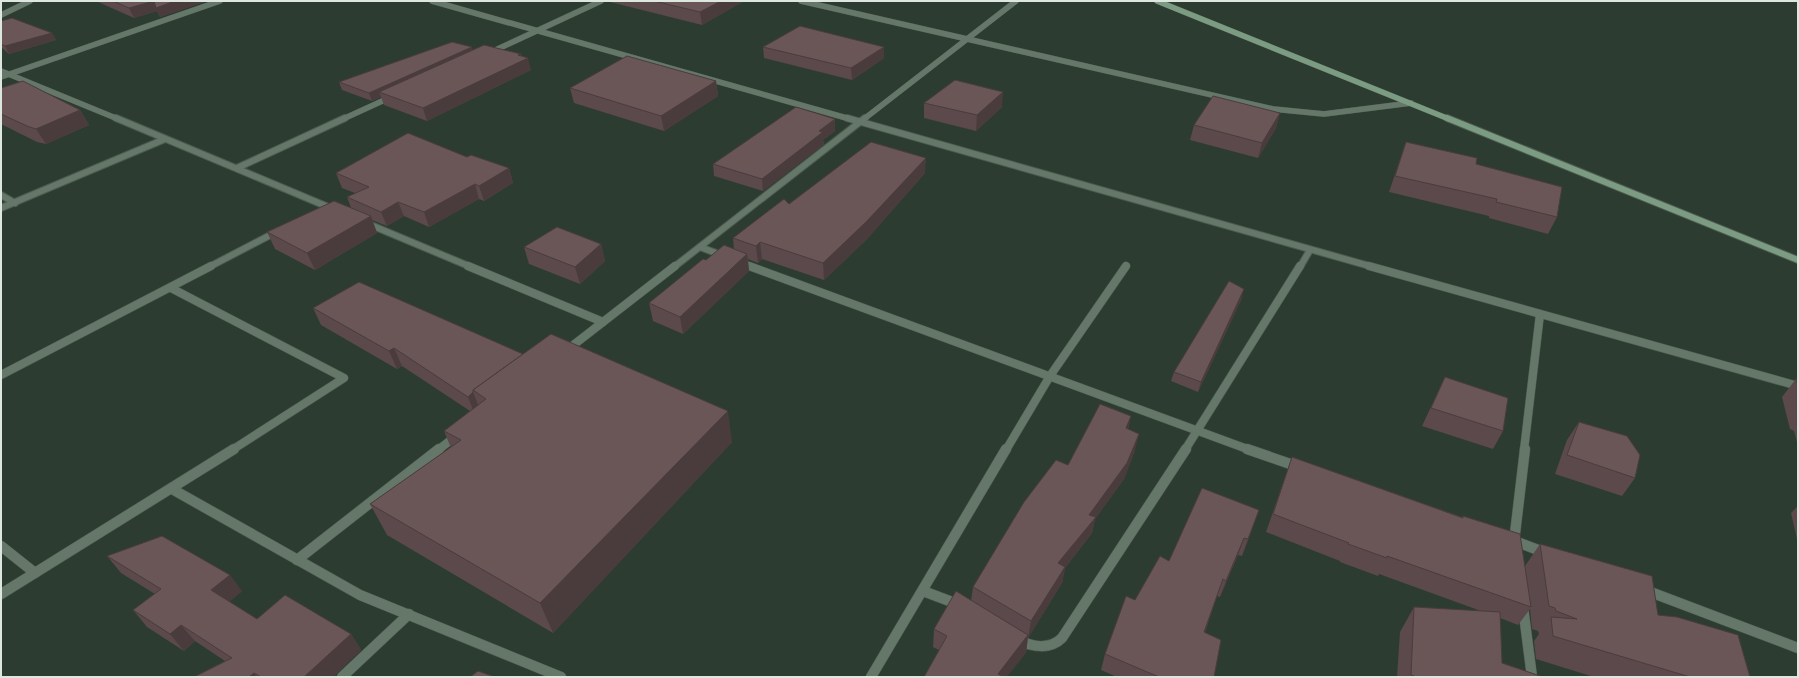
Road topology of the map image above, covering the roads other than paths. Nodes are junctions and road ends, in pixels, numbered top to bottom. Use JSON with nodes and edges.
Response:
{"nodes":[{"id":1,"x":30,"y":1,"type":"edge"},
{"id":2,"x":220,"y":1,"type":"edge"},
{"id":3,"x":432,"y":1,"type":"edge"},
{"id":4,"x":601,"y":1,"type":"edge"},
{"id":5,"x":801,"y":1,"type":"edge"},
{"id":6,"x":1016,"y":1,"type":"edge"},
{"id":7,"x":1157,"y":1,"type":"edge"},
{"id":8,"x":1,"y":15,"type":"edge"},
{"id":9,"x":537,"y":30,"type":"junction"},
{"id":10,"x":966,"y":40,"type":"junction"},
{"id":11,"x":480,"y":57,"type":"edge"},
{"id":12,"x":1,"y":71,"type":"edge"},
{"id":13,"x":9,"y":74,"type":"junction"},
{"id":14,"x":1,"y":77,"type":"edge"},
{"id":15,"x":394,"y":96,"type":"edge"},
{"id":16,"x":1411,"y":103,"type":"junction"},
{"id":17,"x":862,"y":121,"type":"junction"},
{"id":18,"x":166,"y":139,"type":"junction"},
{"id":19,"x":237,"y":168,"type":"junction"},
{"id":20,"x":1,"y":195,"type":"edge"},
{"id":21,"x":15,"y":202,"type":"junction"},
{"id":22,"x":1,"y":208,"type":"edge"},
{"id":23,"x":340,"y":212,"type":"edge"},
{"id":24,"x":362,"y":221,"type":"edge"},
{"id":25,"x":283,"y":228,"type":"edge"},
{"id":26,"x":700,"y":247,"type":"junction"},
{"id":27,"x":1310,"y":250,"type":"junction"},
{"id":28,"x":1798,"y":260,"type":"edge"},
{"id":29,"x":1126,"y":266,"type":"dead end"},
{"id":30,"x":171,"y":288,"type":"junction"},
{"id":31,"x":1540,"y":314,"type":"junction"},
{"id":32,"x":603,"y":322,"type":"junction"},
{"id":33,"x":560,"y":356,"type":"edge"},
{"id":34,"x":1,"y":375,"type":"edge"},
{"id":35,"x":1050,"y":376,"type":"junction"},
{"id":36,"x":1798,"y":386,"type":"edge"},
{"id":37,"x":1197,"y":432,"type":"junction"},
{"id":38,"x":460,"y":434,"type":"edge"},
{"id":39,"x":1310,"y":471,"type":"edge"},
{"id":40,"x":172,"y":489,"type":"junction"},
{"id":41,"x":1510,"y":539,"type":"junction"},
{"id":42,"x":1,"y":546,"type":"edge"},
{"id":43,"x":1516,"y":556,"type":"edge"},
{"id":44,"x":1558,"y":558,"type":"edge"},
{"id":45,"x":297,"y":560,"type":"junction"},
{"id":46,"x":35,"y":573,"type":"junction"},
{"id":47,"x":1633,"y":586,"type":"edge"},
{"id":48,"x":924,"y":591,"type":"junction"},
{"id":49,"x":1,"y":594,"type":"edge"},
{"id":50,"x":1521,"y":594,"type":"edge"},
{"id":51,"x":966,"y":608,"type":"edge"},
{"id":52,"x":409,"y":614,"type":"junction"},
{"id":53,"x":1012,"y":636,"type":"edge"},
{"id":54,"x":1798,"y":648,"type":"edge"},
{"id":55,"x":342,"y":677,"type":"edge"},
{"id":56,"x":561,"y":677,"type":"edge"},
{"id":57,"x":871,"y":677,"type":"edge"},
{"id":58,"x":1532,"y":677,"type":"edge"}],
"edges":[{"from":1,"to":8,"type":"street"},
{"from":2,"to":13,"type":"street"},
{"from":3,"to":9,"type":"street"},
{"from":4,"to":9,"type":"street"},
{"from":5,"to":10,"type":"street"},
{"from":6,"to":10,"type":"street"},
{"from":7,"to":16,"type":"street"},
{"from":9,"to":11,"type":"street"},
{"from":9,"to":17,"type":"street"},
{"from":10,"to":16,"type":"street"},
{"from":10,"to":17,"type":"street"},
{"from":12,"to":13,"type":"street"},
{"from":13,"to":14,"type":"street"},
{"from":13,"to":18,"type":"street"},
{"from":15,"to":19,"type":"street"},
{"from":16,"to":28,"type":"street"},
{"from":17,"to":26,"type":"street"},
{"from":17,"to":27,"type":"street"},
{"from":18,"to":19,"type":"street"},
{"from":18,"to":21,"type":"street"},
{"from":19,"to":23,"type":"street"},
{"from":20,"to":21,"type":"street"},
{"from":21,"to":22,"type":"street"},
{"from":24,"to":32,"type":"street"},
{"from":25,"to":30,"type":"street"},
{"from":26,"to":32,"type":"street"},
{"from":26,"to":35,"type":"street"},
{"from":27,"to":31,"type":"street"},
{"from":27,"to":37,"type":"street"},
{"from":29,"to":35,"type":"street"},
{"from":30,"to":34,"type":"street"},
{"from":30,"to":40,"type":"street"},
{"from":31,"to":36,"type":"street"},
{"from":31,"to":41,"type":"street"},
{"from":32,"to":33,"type":"street"},
{"from":35,"to":37,"type":"street"},
{"from":35,"to":48,"type":"street"},
{"from":37,"to":39,"type":"street"},
{"from":37,"to":53,"type":"street"},
{"from":38,"to":45,"type":"street"},
{"from":40,"to":45,"type":"street"},
{"from":40,"to":46,"type":"street"},
{"from":41,"to":43,"type":"street"},
{"from":41,"to":44,"type":"street"},
{"from":42,"to":46,"type":"street"},
{"from":45,"to":52,"type":"street"},
{"from":46,"to":49,"type":"street"},
{"from":47,"to":54,"type":"street"},
{"from":48,"to":51,"type":"street"},
{"from":48,"to":57,"type":"street"},
{"from":50,"to":58,"type":"street"},
{"from":52,"to":55,"type":"street"},
{"from":52,"to":56,"type":"street"}]}
